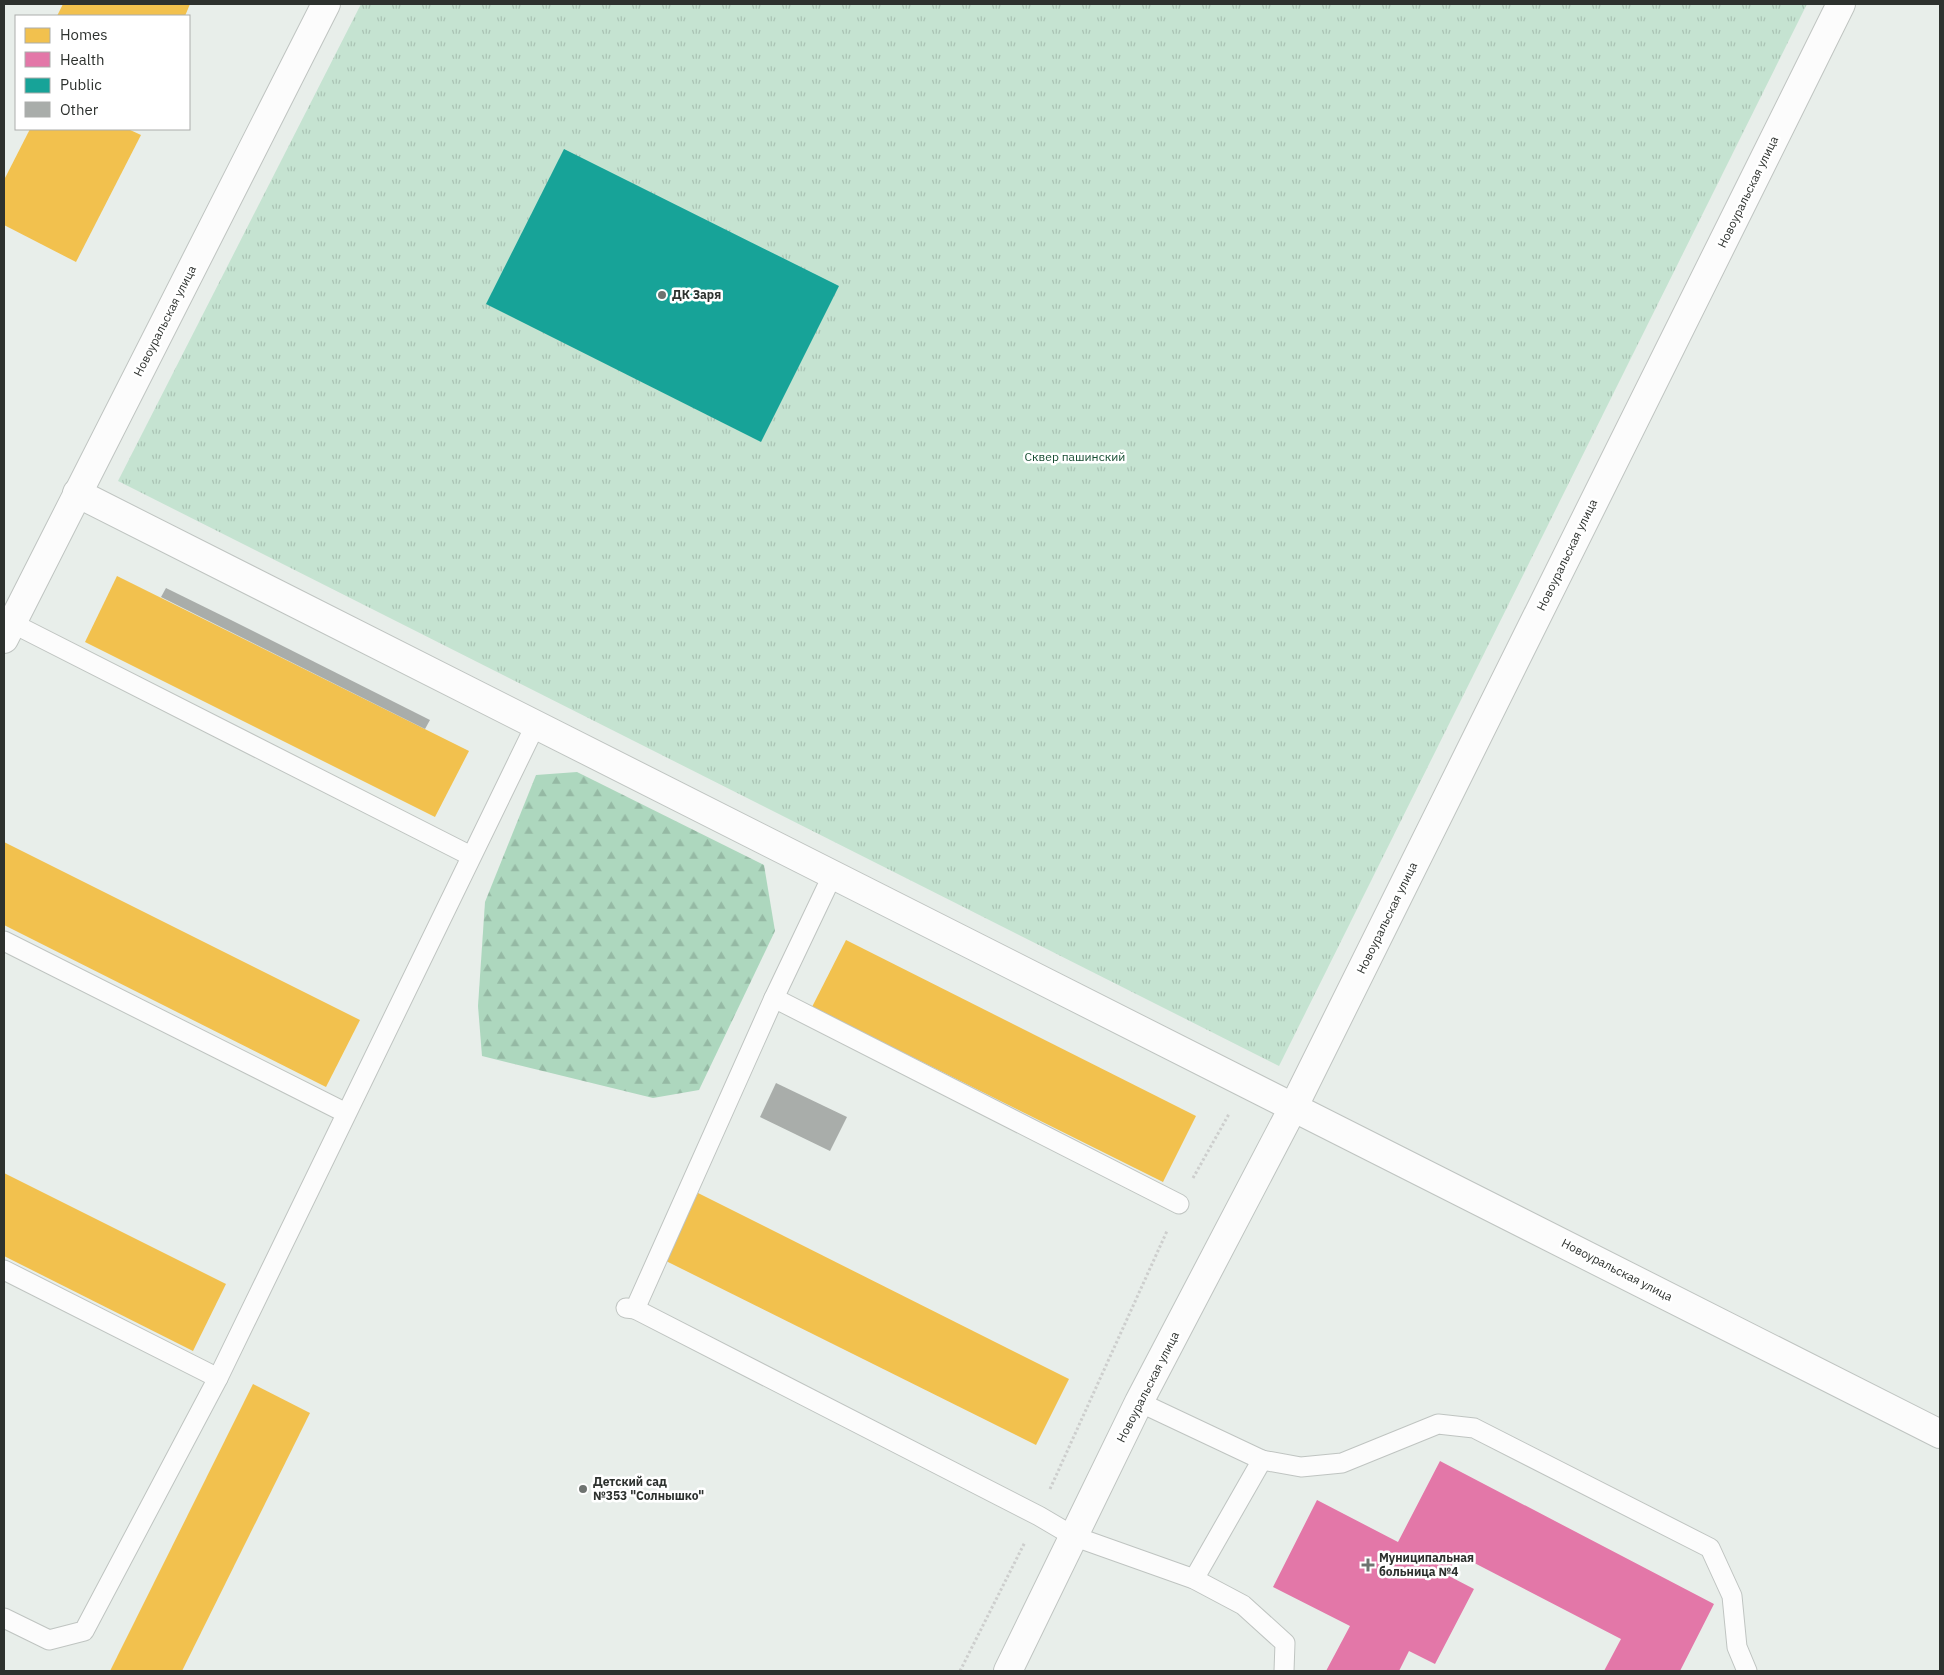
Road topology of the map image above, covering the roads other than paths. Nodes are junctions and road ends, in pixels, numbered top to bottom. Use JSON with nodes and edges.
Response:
{"nodes":[{"id":1,"x":326,"y":4,"type":"edge"},
{"id":2,"x":1841,"y":4,"type":"edge"},
{"id":3,"x":78,"y":493,"type":"junction"},
{"id":4,"x":8,"y":631,"type":"edge"},
{"id":5,"x":536,"y":724,"type":"junction"},
{"id":6,"x":471,"y":856,"type":"junction"},
{"id":7,"x":833,"y":874,"type":"junction"},
{"id":8,"x":4,"y":941,"type":"edge"},
{"id":9,"x":774,"y":998,"type":"junction"},
{"id":10,"x":1294,"y":1106,"type":"junction"},
{"id":11,"x":346,"y":1113,"type":"junction"},
{"id":12,"x":1179,"y":1204,"type":"road end"},
{"id":13,"x":4,"y":1270,"type":"edge"},
{"id":14,"x":218,"y":1378,"type":"junction"},
{"id":15,"x":1139,"y":1402,"type":"junction"},
{"id":16,"x":1940,"y":1434,"type":"edge"},
{"id":17,"x":1262,"y":1460,"type":"junction"},
{"id":18,"x":1073,"y":1536,"type":"junction"},
{"id":19,"x":1194,"y":1579,"type":"junction"},
{"id":20,"x":4,"y":1618,"type":"edge"},
{"id":21,"x":1008,"y":1671,"type":"edge"},
{"id":22,"x":1284,"y":1671,"type":"edge"},
{"id":23,"x":1747,"y":1671,"type":"edge"}],
"edges":[{"from":1,"to":3,"type":"street","name":"Новоуральская улица"},
{"from":2,"to":10,"type":"street","name":"Новоуральская улица"},
{"from":3,"to":4,"type":"street","name":"Новоуральская улица"},
{"from":3,"to":5,"type":"street"},
{"from":4,"to":6,"type":"lane"},
{"from":5,"to":6,"type":"lane"},
{"from":5,"to":7,"type":"street"},
{"from":6,"to":11,"type":"lane"},
{"from":7,"to":9,"type":"lane"},
{"from":7,"to":10,"type":"street"},
{"from":8,"to":11,"type":"lane"},
{"from":9,"to":12,"type":"lane"},
{"from":9,"to":18,"type":"lane"},
{"from":10,"to":15,"type":"street","name":"Новоуральская улица"},
{"from":10,"to":16,"type":"street","name":"Новоуральская улица"},
{"from":11,"to":14,"type":"lane"},
{"from":13,"to":14,"type":"lane"},
{"from":14,"to":20,"type":"lane"},
{"from":15,"to":17,"type":"lane"},
{"from":15,"to":18,"type":"street","name":"Новоуральская улица"},
{"from":17,"to":19,"type":"lane"},
{"from":17,"to":23,"type":"lane"},
{"from":18,"to":19,"type":"lane"},
{"from":18,"to":21,"type":"street","name":"Новоуральская улица"},
{"from":19,"to":22,"type":"lane"}]}
